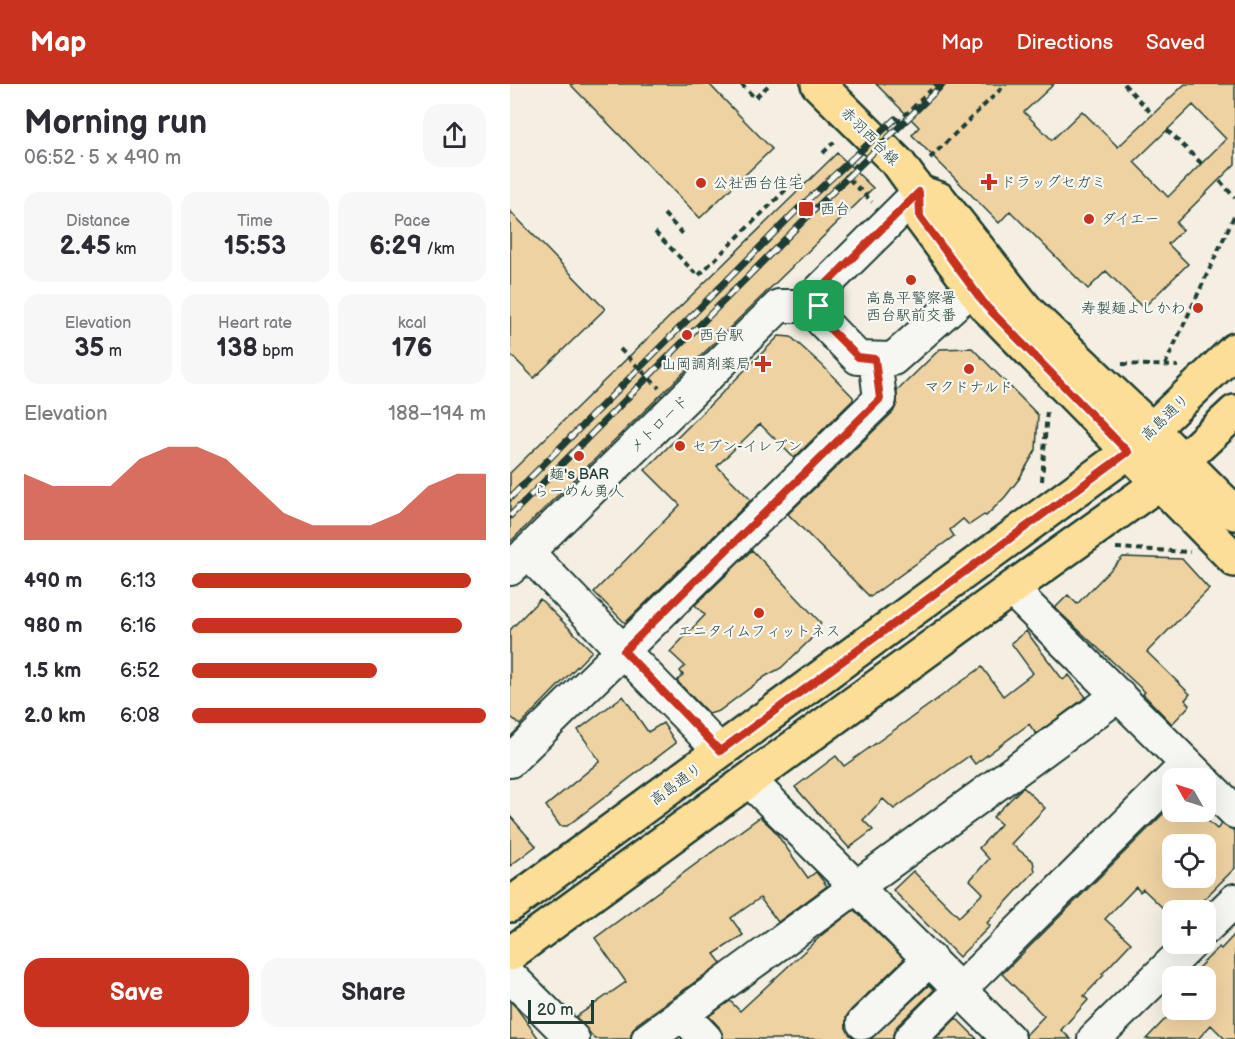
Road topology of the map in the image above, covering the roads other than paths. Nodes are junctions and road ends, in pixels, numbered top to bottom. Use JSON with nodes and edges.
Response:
{"nodes":[{"id":1,"x":818,"y":84,"type":"edge"},
{"id":2,"x":919,"y":192,"type":"junction"},
{"id":3,"x":983,"y":277,"type":"junction"},
{"id":4,"x":819,"y":306,"type":"junction"},
{"id":5,"x":1235,"y":350,"type":"edge"},
{"id":6,"x":875,"y":359,"type":"junction"},
{"id":7,"x":1235,"y":412,"type":"edge"},
{"id":8,"x":1140,"y":441,"type":"junction"},
{"id":9,"x":1183,"y":462,"type":"junction"},
{"id":10,"x":1159,"y":483,"type":"junction"},
{"id":11,"x":1235,"y":513,"type":"edge"},
{"id":12,"x":1235,"y":560,"type":"edge"},
{"id":13,"x":519,"y":561,"type":"edge"},
{"id":14,"x":1011,"y":589,"type":"junction"},
{"id":15,"x":624,"y":651,"type":"junction"},
{"id":16,"x":1119,"y":696,"type":"junction"},
{"id":17,"x":720,"y":751,"type":"junction"},
{"id":18,"x":510,"y":761,"type":"edge"},
{"id":19,"x":1191,"y":768,"type":"edge"},
{"id":20,"x":749,"y":780,"type":"junction"},
{"id":21,"x":1216,"y":793,"type":"edge"},
{"id":22,"x":1162,"y":807,"type":"edge"},
{"id":23,"x":1235,"y":812,"type":"edge"},
{"id":24,"x":858,"y":886,"type":"junction"},
{"id":25,"x":1235,"y":900,"type":"edge"},
{"id":26,"x":510,"y":905,"type":"edge"},
{"id":27,"x":1216,"y":918,"type":"edge"},
{"id":28,"x":510,"y":954,"type":"edge"},
{"id":29,"x":1181,"y":954,"type":"edge"},
{"id":30,"x":930,"y":959,"type":"junction"},
{"id":31,"x":510,"y":976,"type":"edge"},
{"id":32,"x":960,"y":989,"type":"junction"},
{"id":33,"x":682,"y":1014,"type":"junction"},
{"id":34,"x":863,"y":1023,"type":"dead end"},
{"id":35,"x":573,"y":1039,"type":"edge"},
{"id":36,"x":648,"y":1039,"type":"edge"},
{"id":37,"x":706,"y":1039,"type":"edge"},
{"id":38,"x":910,"y":1039,"type":"edge"},
{"id":39,"x":1009,"y":1039,"type":"edge"},
{"id":40,"x":1094,"y":1039,"type":"edge"}],
"edges":[{"from":1,"to":2,"type":"main road","name":"赤羽西台線"},
{"from":2,"to":3,"type":"main road"},
{"from":2,"to":4,"type":"street"},
{"from":3,"to":6,"type":"street"},
{"from":3,"to":8,"type":"main road"},
{"from":4,"to":6,"type":"street"},
{"from":4,"to":13,"type":"street","name":"メトロード"},
{"from":5,"to":8,"type":"main road","name":"高島通り"},
{"from":6,"to":15,"type":"street"},
{"from":7,"to":9,"type":"main road"},
{"from":8,"to":9,"type":"main road"},
{"from":8,"to":10,"type":"main road"},
{"from":8,"to":17,"type":"main road","name":"高島通り"},
{"from":9,"to":10,"type":"main road"},
{"from":9,"to":11,"type":"main road"},
{"from":10,"to":12,"type":"main road"},
{"from":10,"to":14,"type":"main road"},
{"from":13,"to":15,"type":"street"},
{"from":14,"to":16,"type":"street"},
{"from":14,"to":20,"type":"main road"},
{"from":15,"to":17,"type":"street"},
{"from":15,"to":18,"type":"street"},
{"from":16,"to":19,"type":"street"},
{"from":16,"to":24,"type":"street"},
{"from":17,"to":26,"type":"main road","name":"高島通り"},
{"from":20,"to":24,"type":"street"},
{"from":20,"to":28,"type":"main road"},
{"from":21,"to":23,"type":"street"},
{"from":22,"to":32,"type":"street"},
{"from":24,"to":30,"type":"street"},
{"from":24,"to":33,"type":"street"},
{"from":25,"to":27,"type":"street"},
{"from":29,"to":40,"type":"street"},
{"from":30,"to":32,"type":"street"},
{"from":30,"to":34,"type":"street"},
{"from":31,"to":35,"type":"street"},
{"from":32,"to":38,"type":"street"},
{"from":32,"to":39,"type":"street"},
{"from":33,"to":36,"type":"street"},
{"from":33,"to":37,"type":"street"}]}
